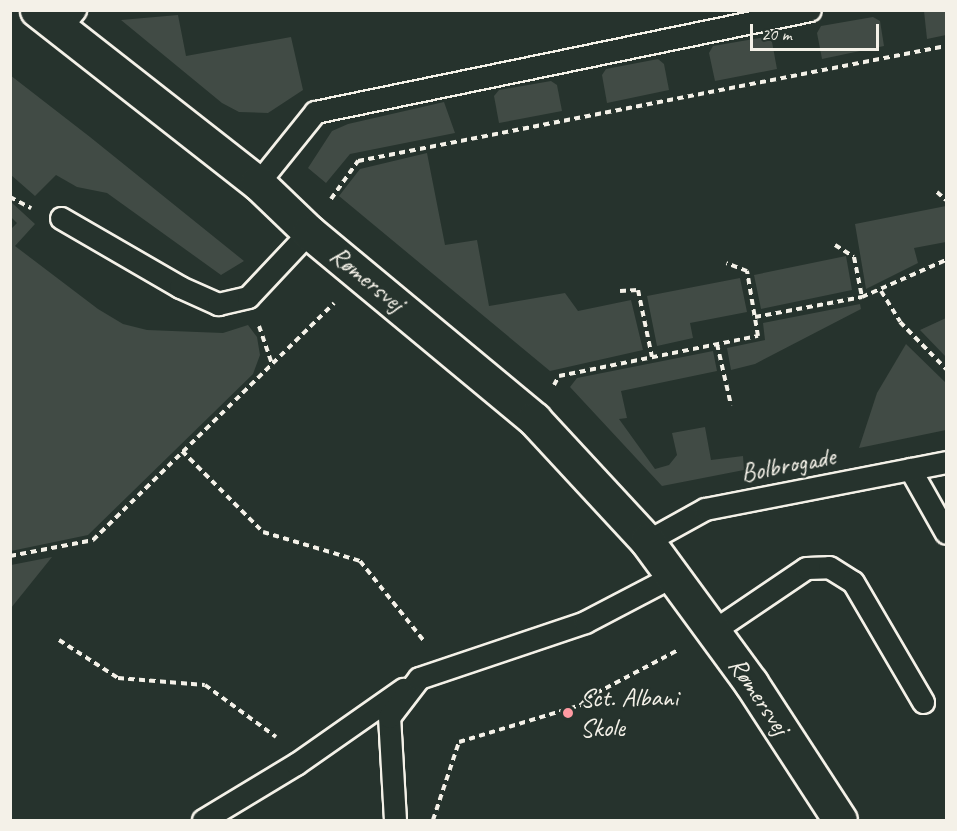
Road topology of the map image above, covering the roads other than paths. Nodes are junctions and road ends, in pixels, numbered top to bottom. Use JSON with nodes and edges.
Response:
{"nodes":[{"id":1,"x":810,"y":10,"type":"edge"},
{"id":2,"x":57,"y":16,"type":"edge"},
{"id":3,"x":258,"y":183,"type":"junction"},
{"id":4,"x":61,"y":218,"type":"dead end"},
{"id":5,"x":309,"y":232,"type":"junction"},
{"id":6,"x":946,"y":462,"type":"edge"},
{"id":7,"x":910,"y":469,"type":"junction"},
{"id":8,"x":946,"y":533,"type":"edge"},
{"id":9,"x":647,"y":541,"type":"junction"},
{"id":10,"x":673,"y":576,"type":"junction"},
{"id":11,"x":713,"y":631,"type":"junction"},
{"id":12,"x":419,"y":678,"type":"junction"},
{"id":13,"x":923,"y":702,"type":"dead end"},
{"id":14,"x":203,"y":820,"type":"edge"},
{"id":15,"x":395,"y":820,"type":"edge"},
{"id":16,"x":840,"y":820,"type":"edge"}],
"edges":[{"from":1,"to":3,"type":"lane"},
{"from":2,"to":3,"type":"street","name":"Rømersvej"},
{"from":3,"to":5,"type":"street","name":"Rømersvej"},
{"from":4,"to":5,"type":"lane"},
{"from":5,"to":9,"type":"street","name":"Rømersvej"},
{"from":6,"to":7,"type":"lane","name":"Bolbrogade"},
{"from":7,"to":8,"type":"lane"},
{"from":7,"to":9,"type":"lane","name":"Bolbrogade"},
{"from":9,"to":10,"type":"street","name":"Rømersvej"},
{"from":10,"to":11,"type":"street","name":"Rømersvej"},
{"from":10,"to":12,"type":"lane"},
{"from":11,"to":13,"type":"lane"},
{"from":11,"to":16,"type":"street","name":"Rømersvej"},
{"from":12,"to":14,"type":"lane"},
{"from":12,"to":15,"type":"lane"}]}
